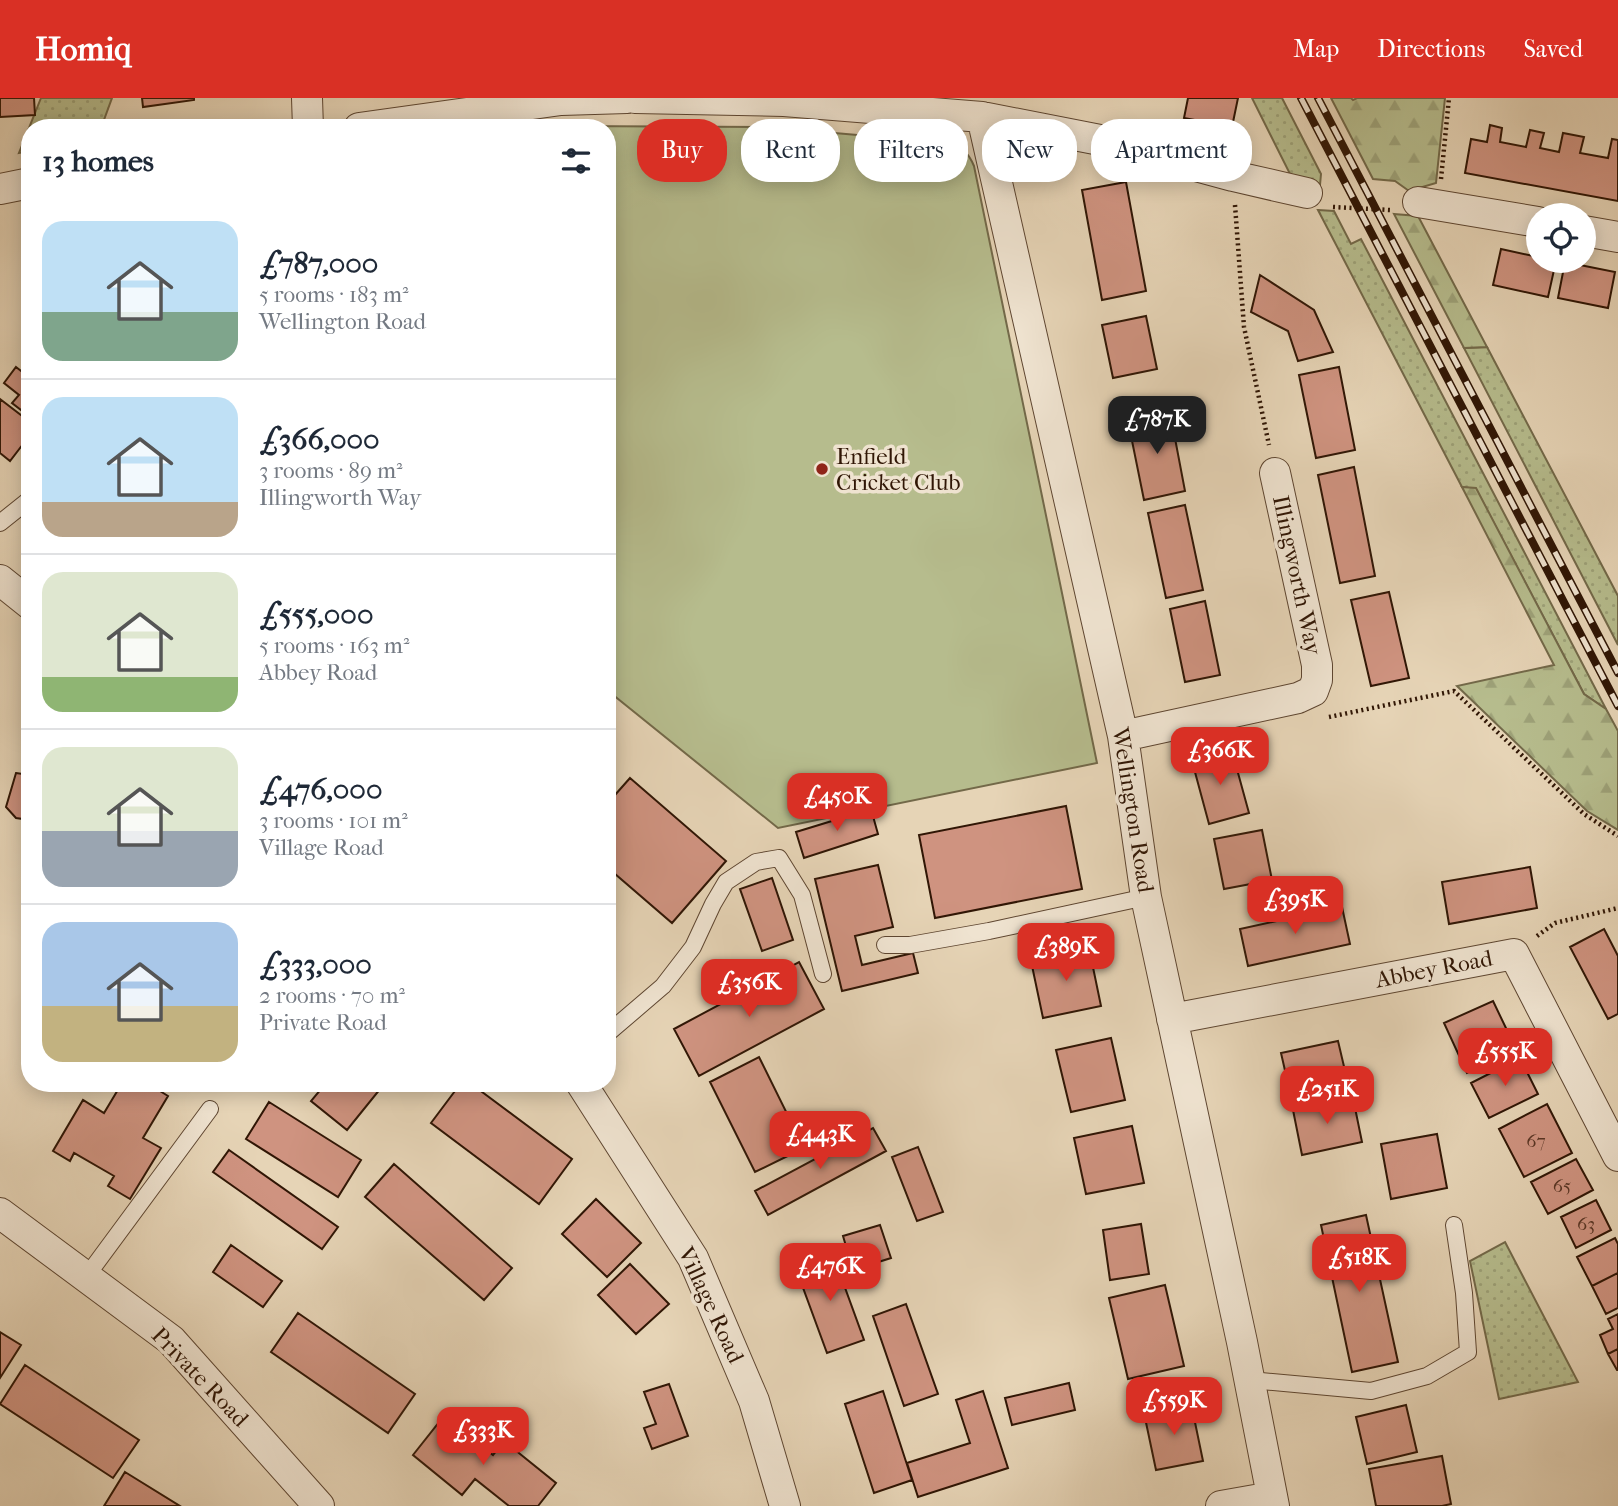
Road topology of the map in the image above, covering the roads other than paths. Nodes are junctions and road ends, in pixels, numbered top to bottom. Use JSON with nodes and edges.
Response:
{"nodes":[{"id":1,"x":307,"y":98,"type":"edge"},
{"id":2,"x":627,"y":98,"type":"edge"},
{"id":3,"x":635,"y":98,"type":"edge"},
{"id":4,"x":982,"y":117,"type":"junction"},
{"id":5,"x":308,"y":119,"type":"edge"},
{"id":6,"x":424,"y":119,"type":"edge"},
{"id":7,"x":21,"y":185,"type":"edge"},
{"id":8,"x":0,"y":189,"type":"edge"},
{"id":9,"x":1319,"y":200,"type":"road end"},
{"id":10,"x":1418,"y":205,"type":"road end"},
{"id":11,"x":1526,"y":220,"type":"edge"},
{"id":12,"x":1596,"y":233,"type":"edge"},
{"id":13,"x":1618,"y":237,"type":"edge"},
{"id":14,"x":1275,"y":473,"type":"road end"},
{"id":15,"x":21,"y":506,"type":"edge"},
{"id":16,"x":0,"y":523,"type":"edge"},
{"id":17,"x":0,"y":580,"type":"edge"},
{"id":18,"x":21,"y":597,"type":"edge"},
{"id":19,"x":1123,"y":736,"type":"junction"},
{"id":20,"x":1146,"y":897,"type":"junction"},
{"id":21,"x":885,"y":945,"type":"dead end"},
{"id":22,"x":823,"y":974,"type":"dead end"},
{"id":23,"x":1172,"y":1018,"type":"junction"},
{"id":24,"x":616,"y":1026,"type":"edge"},
{"id":25,"x":587,"y":1092,"type":"edge"},
{"id":26,"x":210,"y":1109,"type":"dead end"},
{"id":27,"x":1618,"y":1156,"type":"edge"},
{"id":28,"x":0,"y":1213,"type":"edge"},
{"id":29,"x":1454,"y":1225,"type":"dead end"},
{"id":30,"x":86,"y":1277,"type":"junction"},
{"id":31,"x":1250,"y":1380,"type":"junction"},
{"id":32,"x":1273,"y":1502,"type":"edge"},
{"id":33,"x":318,"y":1506,"type":"edge"},
{"id":34,"x":785,"y":1506,"type":"edge"},
{"id":35,"x":1222,"y":1506,"type":"edge"}],
"edges":[{"from":1,"to":5,"type":"street"},
{"from":2,"to":6,"type":"street"},
{"from":3,"to":4,"type":"street"},
{"from":4,"to":9,"type":"street"},
{"from":4,"to":19,"type":"street","name":"Wellington Road"},
{"from":7,"to":8,"type":"street"},
{"from":10,"to":11,"type":"street"},
{"from":12,"to":13,"type":"street"},
{"from":14,"to":19,"type":"street","name":"Illingworth Way"},
{"from":15,"to":16,"type":"lane"},
{"from":17,"to":18,"type":"street"},
{"from":19,"to":20,"type":"street","name":"Wellington Road"},
{"from":20,"to":21,"type":"lane"},
{"from":20,"to":23,"type":"street","name":"Wellington Road"},
{"from":22,"to":24,"type":"lane"},
{"from":23,"to":27,"type":"street","name":"Abbey Road"},
{"from":23,"to":31,"type":"street","name":"Wellington Road"},
{"from":25,"to":34,"type":"street","name":"Village Road"},
{"from":26,"to":30,"type":"lane"},
{"from":28,"to":30,"type":"street","name":"Private Road"},
{"from":29,"to":31,"type":"lane"},
{"from":30,"to":33,"type":"street","name":"Private Road"},
{"from":31,"to":32,"type":"street","name":"Wellington Road"},
{"from":32,"to":35,"type":"street"}]}
